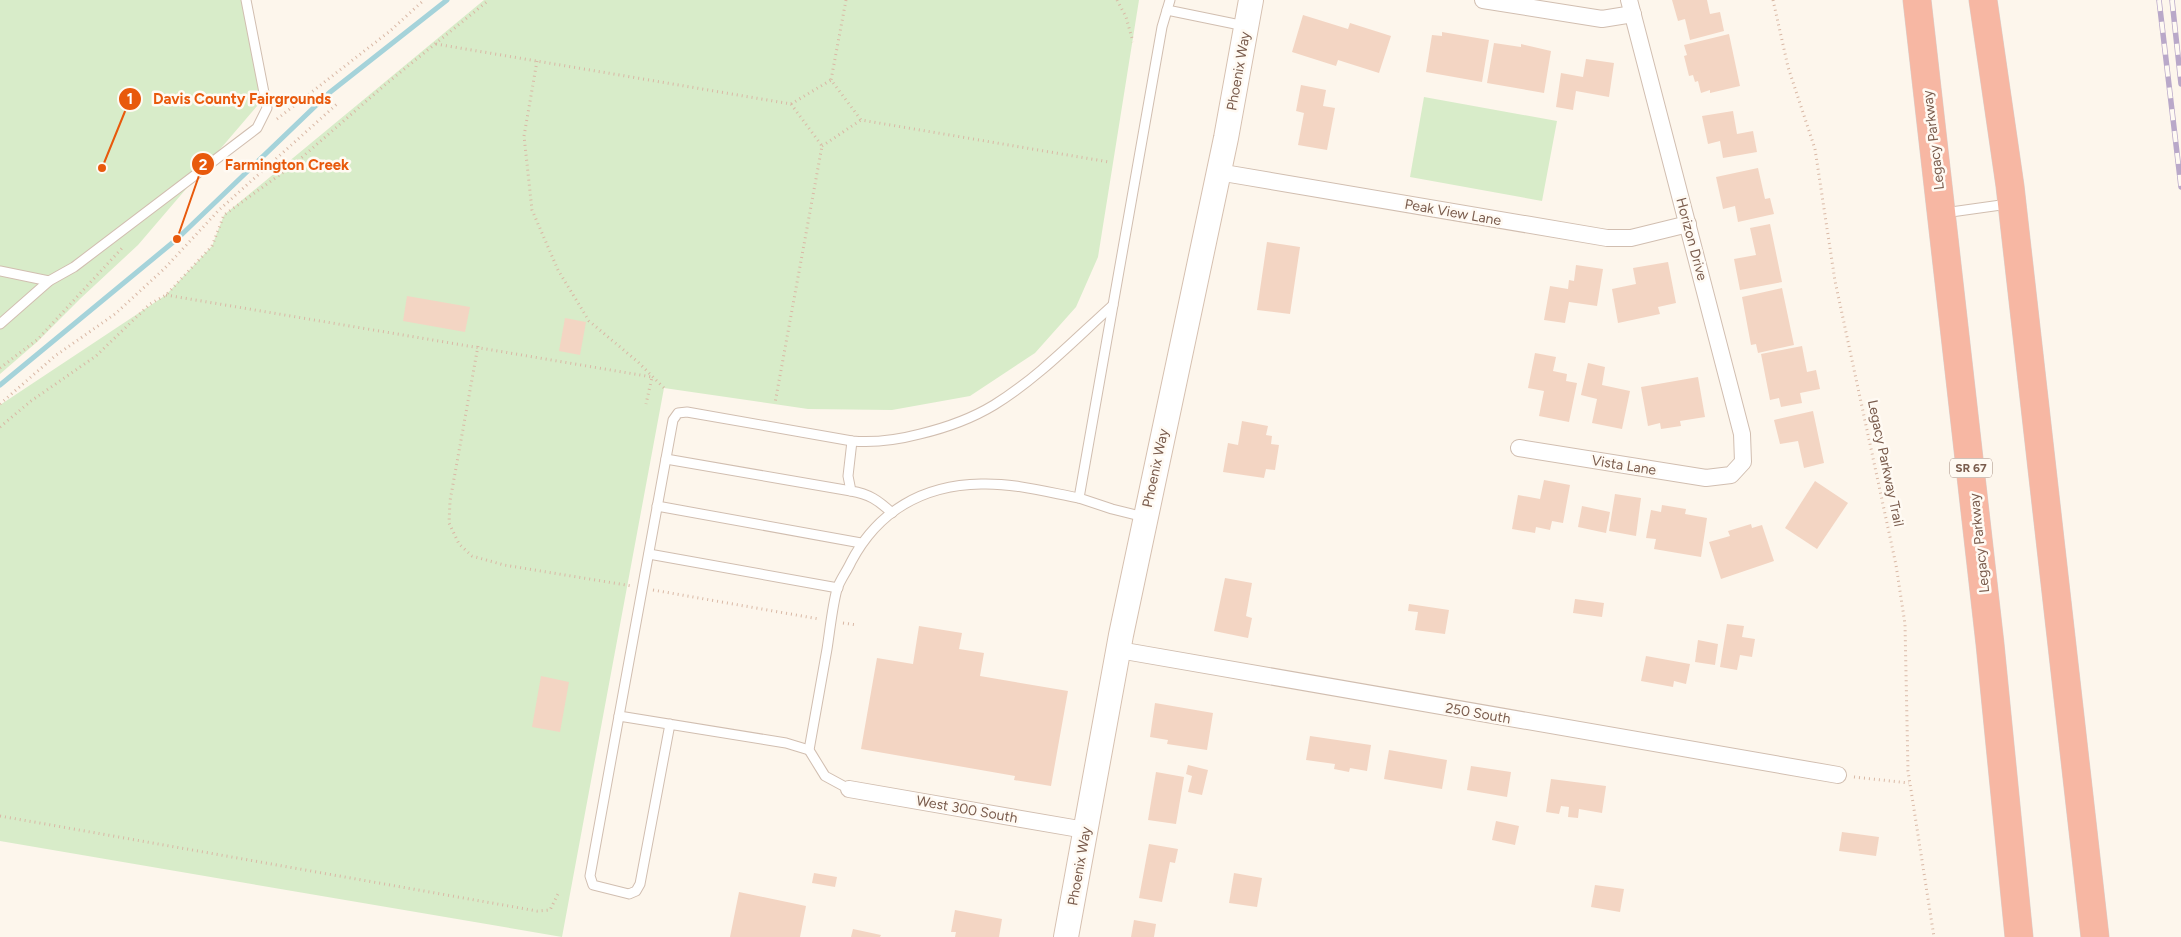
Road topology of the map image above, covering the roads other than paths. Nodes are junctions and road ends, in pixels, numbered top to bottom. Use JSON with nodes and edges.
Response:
{"nodes":[{"id":1,"x":246,"y":0,"type":"edge"},
{"id":2,"x":1170,"y":0,"type":"edge"},
{"id":3,"x":1251,"y":0,"type":"edge"},
{"id":4,"x":1483,"y":0,"type":"edge"},
{"id":5,"x":1917,"y":0,"type":"edge"},
{"id":6,"x":1983,"y":0,"type":"edge"},
{"id":7,"x":2001,"y":0,"type":"edge"},
{"id":8,"x":1631,"y":7,"type":"edge"},
{"id":9,"x":1167,"y":10,"type":"junction"},
{"id":10,"x":1246,"y":27,"type":"junction"},
{"id":11,"x":1218,"y":172,"type":"junction"},
{"id":12,"x":2011,"y":195,"type":"junction"},
{"id":13,"x":1942,"y":213,"type":"junction"},
{"id":14,"x":1688,"y":224,"type":"junction"},
{"id":15,"x":0,"y":271,"type":"edge"},
{"id":16,"x":49,"y":281,"type":"junction"},
{"id":17,"x":1113,"y":305,"type":"junction"},
{"id":18,"x":0,"y":324,"type":"edge"},
{"id":19,"x":852,"y":441,"type":"junction"},
{"id":20,"x":1518,"y":448,"type":"dead end"},
{"id":21,"x":666,"y":459,"type":"junction"},
{"id":22,"x":1730,"y":475,"type":"joint"},
{"id":23,"x":850,"y":491,"type":"junction"},
{"id":24,"x":1079,"y":498,"type":"junction"},
{"id":25,"x":657,"y":506,"type":"junction"},
{"id":26,"x":892,"y":513,"type":"junction"},
{"id":27,"x":1145,"y":517,"type":"junction"},
{"id":28,"x":861,"y":543,"type":"junction"},
{"id":29,"x":649,"y":554,"type":"junction"},
{"id":30,"x":838,"y":588,"type":"junction"},
{"id":31,"x":1118,"y":650,"type":"junction"},
{"id":32,"x":619,"y":716,"type":"junction"},
{"id":33,"x":670,"y":724,"type":"junction"},
{"id":34,"x":809,"y":750,"type":"junction"},
{"id":35,"x":1838,"y":775,"type":"road end"},
{"id":36,"x":848,"y":789,"type":"joint"},
{"id":37,"x":1085,"y":830,"type":"junction"},
{"id":38,"x":1066,"y":937,"type":"edge"},
{"id":39,"x":2019,"y":937,"type":"edge"},
{"id":40,"x":2095,"y":937,"type":"edge"}],
"edges":[{"from":1,"to":16,"type":"lane"},
{"from":2,"to":9,"type":"lane"},
{"from":3,"to":10,"type":"street","name":"Phoenix Way"},
{"from":4,"to":8,"type":"street"},
{"from":5,"to":13,"type":"highway","name":"Legacy Parkway","number":"SR 67"},
{"from":6,"to":12,"type":"highway"},
{"from":7,"to":12,"type":"highway"},
{"from":8,"to":14,"type":"street","name":"Horizon Drive"},
{"from":9,"to":10,"type":"lane"},
{"from":9,"to":17,"type":"lane"},
{"from":10,"to":11,"type":"street","name":"Phoenix Way"},
{"from":11,"to":14,"type":"street","name":"Peak View Lane"},
{"from":11,"to":27,"type":"street","name":"Phoenix Way"},
{"from":12,"to":13,"type":"lane"},
{"from":12,"to":40,"type":"highway"},
{"from":13,"to":39,"type":"highway","name":"Legacy Parkway","number":"SR 67"},
{"from":14,"to":22,"type":"street","name":"Horizon Drive"},
{"from":15,"to":16,"type":"lane"},
{"from":16,"to":18,"type":"lane"},
{"from":17,"to":19,"type":"lane"},
{"from":17,"to":24,"type":"lane"},
{"from":19,"to":21,"type":"lane"},
{"from":19,"to":23,"type":"lane"},
{"from":20,"to":22,"type":"street","name":"Vista Lane"},
{"from":21,"to":23,"type":"lane"},
{"from":21,"to":25,"type":"lane"},
{"from":23,"to":26,"type":"lane"},
{"from":24,"to":26,"type":"lane"},
{"from":24,"to":27,"type":"lane"},
{"from":25,"to":28,"type":"lane"},
{"from":25,"to":29,"type":"lane"},
{"from":26,"to":28,"type":"lane"},
{"from":27,"to":31,"type":"street","name":"Phoenix Way"},
{"from":28,"to":30,"type":"lane"},
{"from":29,"to":30,"type":"lane"},
{"from":29,"to":32,"type":"lane"},
{"from":30,"to":34,"type":"lane"},
{"from":31,"to":35,"type":"street","name":"250 South"},
{"from":31,"to":37,"type":"street","name":"Phoenix Way"},
{"from":32,"to":33,"type":"lane"},
{"from":32,"to":33,"type":"lane"},
{"from":33,"to":34,"type":"lane"},
{"from":34,"to":36,"type":"lane"},
{"from":36,"to":37,"type":"street","name":"West 300 South"},
{"from":37,"to":38,"type":"street","name":"Phoenix Way"}]}
